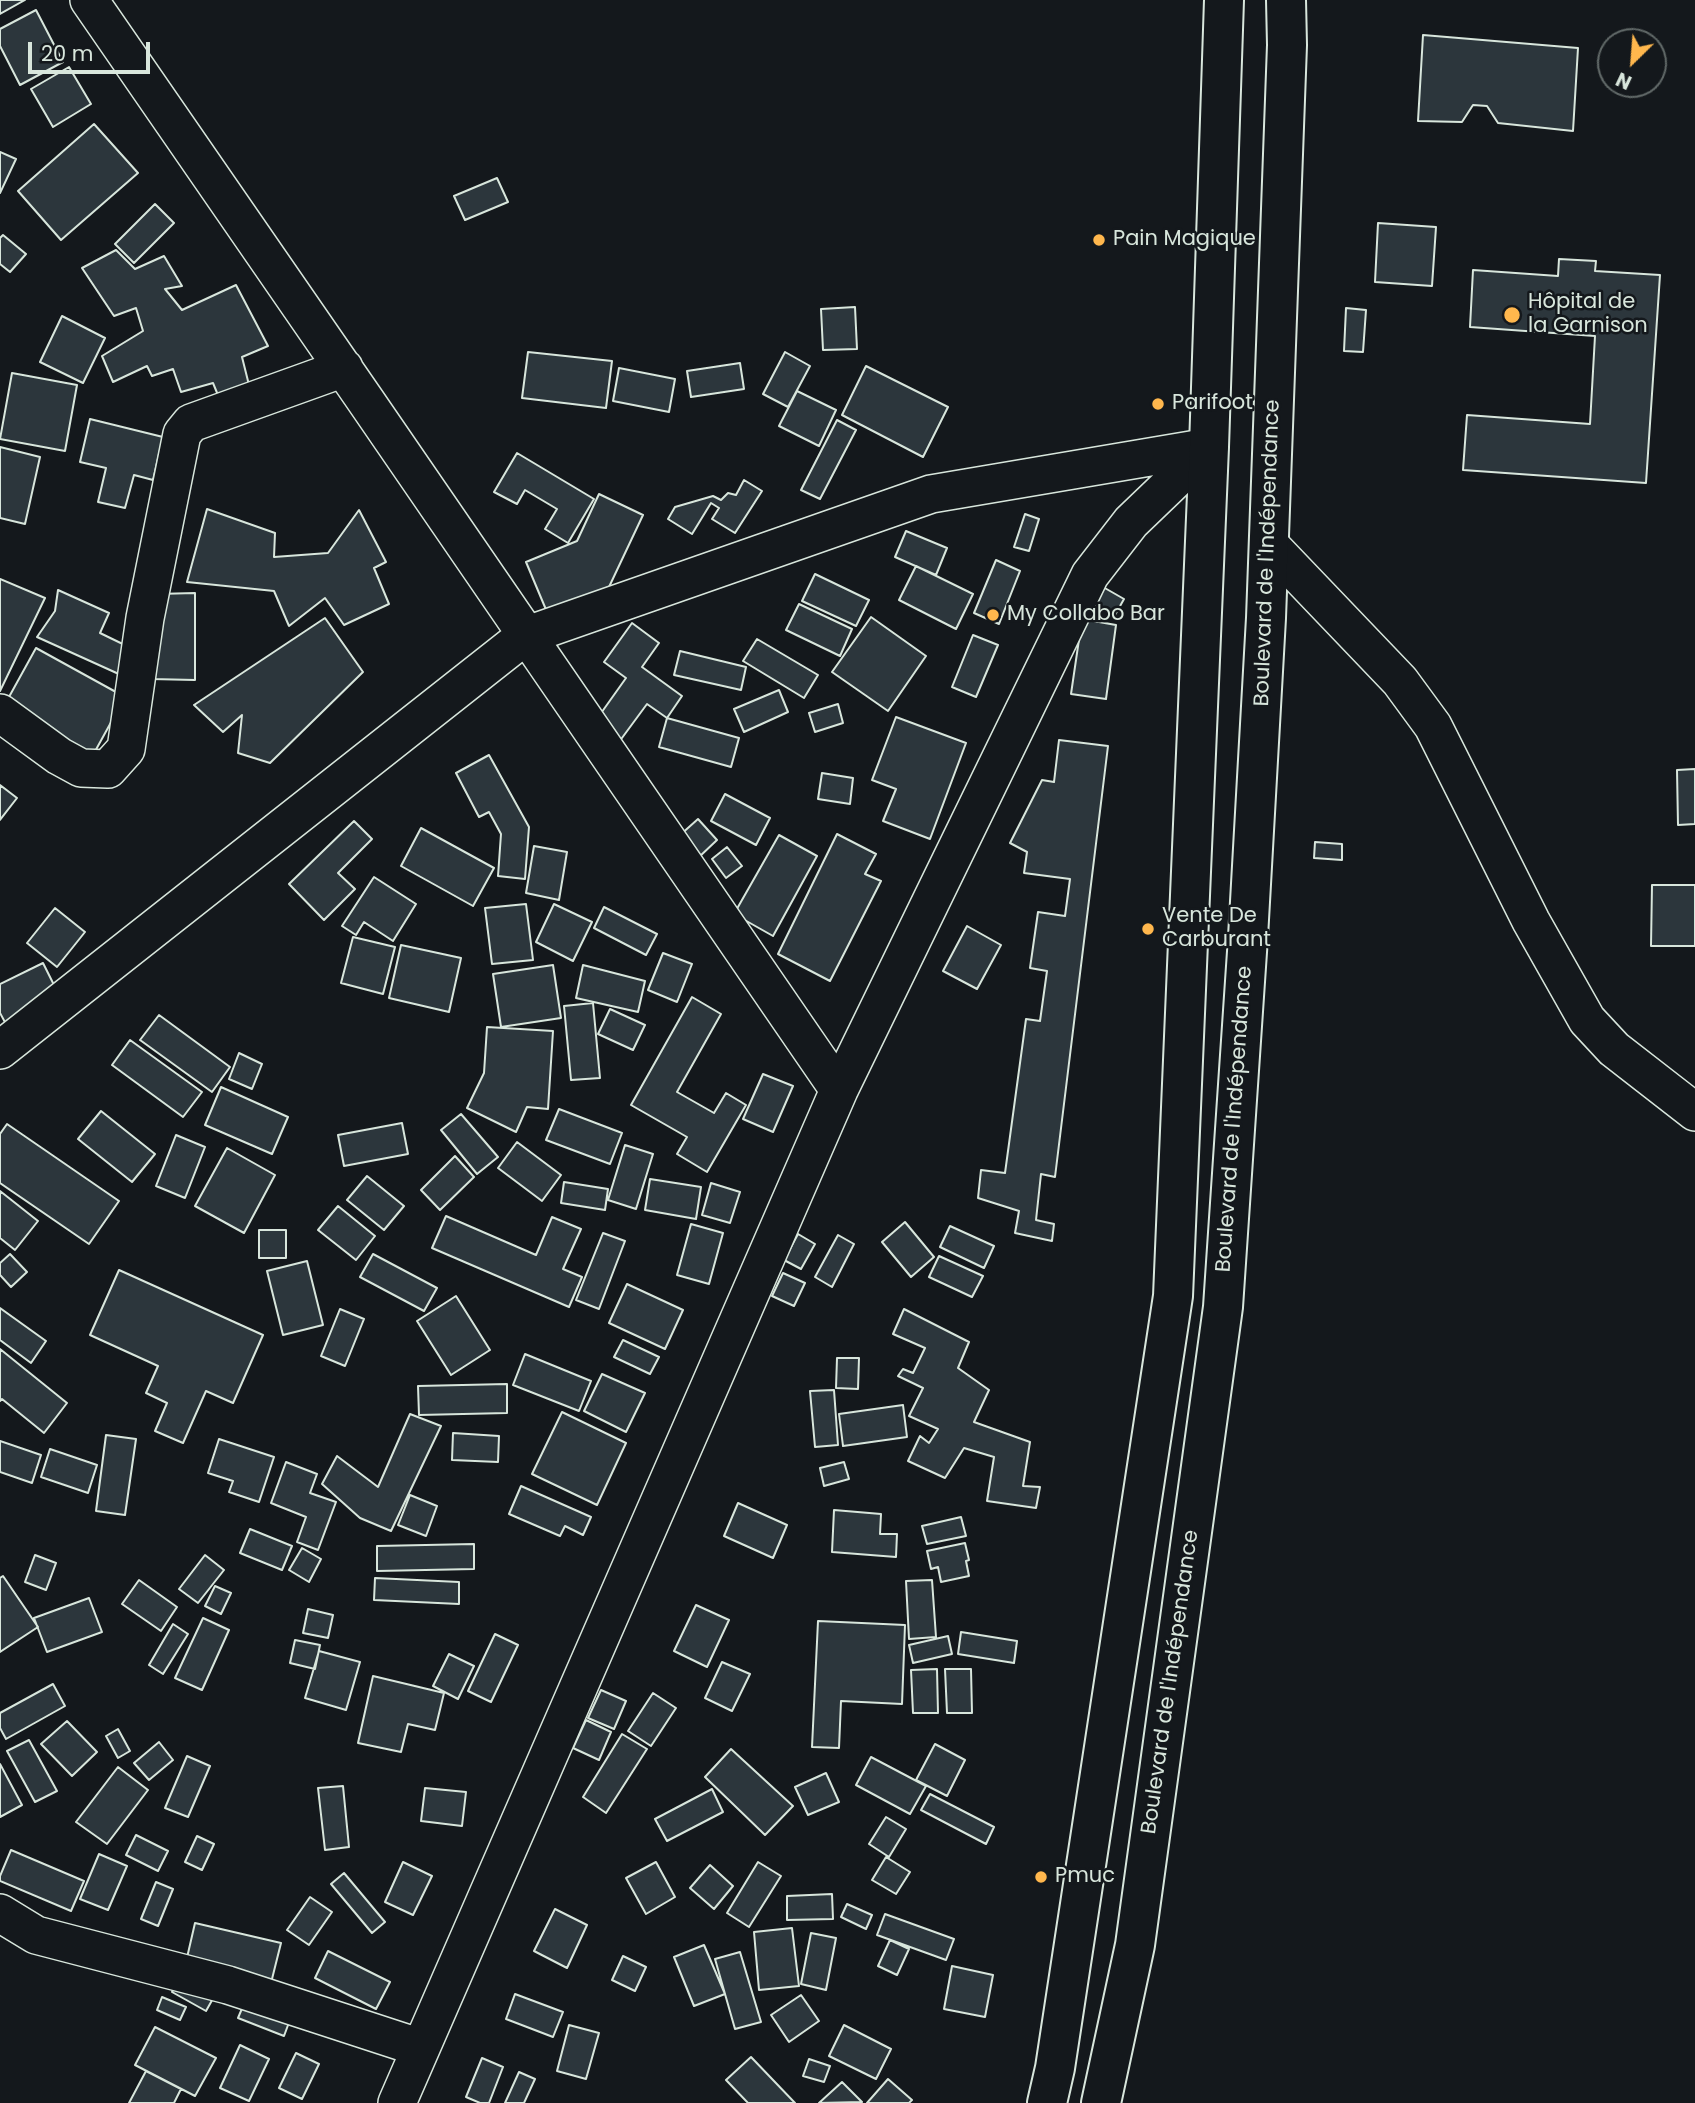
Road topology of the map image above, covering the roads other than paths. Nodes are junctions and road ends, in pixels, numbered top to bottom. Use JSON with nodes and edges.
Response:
{"nodes":[{"id":1,"x":89,"y":0,"type":"edge"},
{"id":2,"x":1224,"y":0,"type":"edge"},
{"id":3,"x":1286,"y":0,"type":"edge"},
{"id":4,"x":344,"y":368,"type":"junction"},
{"id":5,"x":1209,"y":458,"type":"junction"},
{"id":6,"x":1269,"y":544,"type":"junction"},
{"id":7,"x":525,"y":636,"type":"junction"},
{"id":8,"x":0,"y":713,"type":"edge"},
{"id":9,"x":0,"y":1050,"type":"edge"},
{"id":10,"x":1679,"y":1084,"type":"edge"},
{"id":11,"x":839,"y":1090,"type":"junction"},
{"id":12,"x":1695,"y":1111,"type":"edge"},
{"id":13,"x":0,"y":1913,"type":"edge"},
{"id":14,"x":421,"y":2048,"type":"junction"},
{"id":15,"x":397,"y":2103,"type":"edge"},
{"id":16,"x":1047,"y":2103,"type":"edge"},
{"id":17,"x":1101,"y":2103,"type":"edge"}],
"edges":[{"from":1,"to":4,"type":"street"},
{"from":2,"to":5,"type":"main road"},
{"from":3,"to":6,"type":"main road","name":"Boulevard de l'Indépendance"},
{"from":4,"to":7,"type":"street"},
{"from":4,"to":8,"type":"street"},
{"from":5,"to":7,"type":"street"},
{"from":5,"to":11,"type":"street"},
{"from":5,"to":16,"type":"main road"},
{"from":6,"to":10,"type":"street"},
{"from":6,"to":17,"type":"main road","name":"Boulevard de l'Indépendance"},
{"from":7,"to":9,"type":"street"},
{"from":7,"to":11,"type":"street"},
{"from":10,"to":12,"type":"street"},
{"from":11,"to":14,"type":"street"},
{"from":13,"to":14,"type":"street"},
{"from":14,"to":15,"type":"street"}]}
